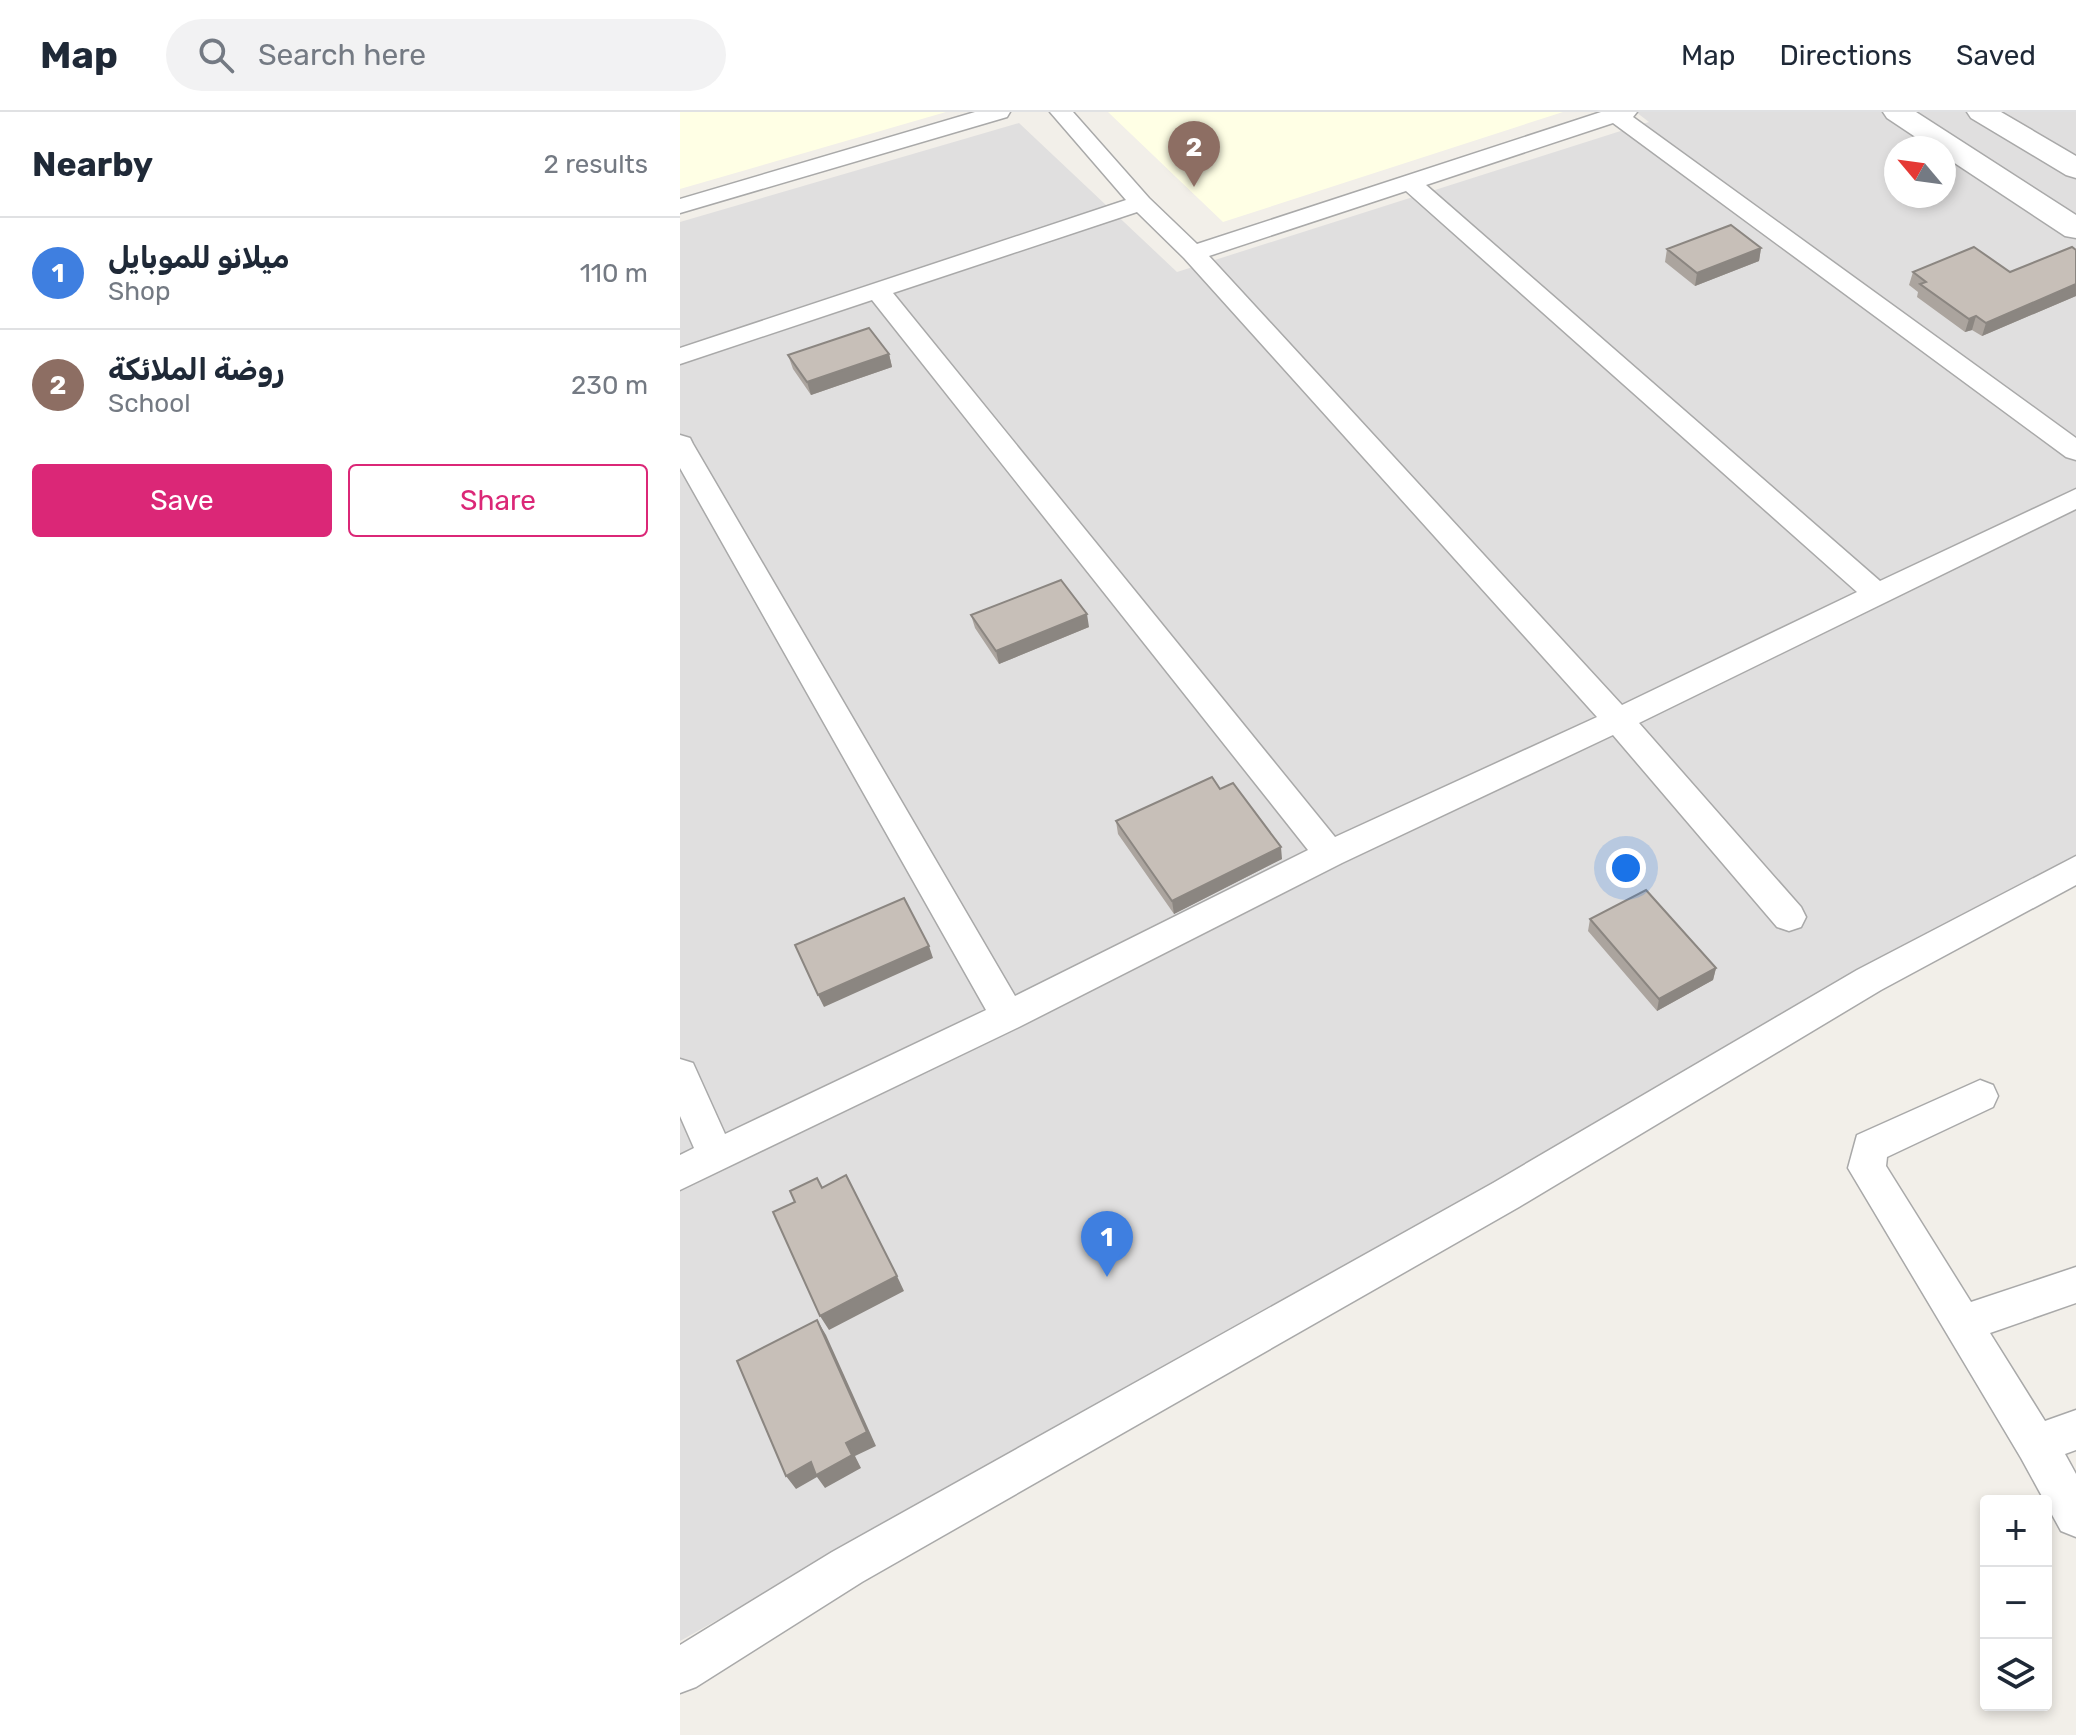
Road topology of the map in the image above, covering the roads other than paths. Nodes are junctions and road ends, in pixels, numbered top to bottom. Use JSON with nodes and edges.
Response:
{"nodes":[{"id":1,"x":999,"y":112,"type":"edge"},
{"id":2,"x":1061,"y":112,"type":"edge"},
{"id":3,"x":1897,"y":112,"type":"edge"},
{"id":4,"x":1981,"y":112,"type":"edge"},
{"id":5,"x":1619,"y":113,"type":"edge"},
{"id":6,"x":2076,"y":169,"type":"edge"},
{"id":7,"x":1410,"y":183,"type":"junction"},
{"id":8,"x":1141,"y":203,"type":"junction"},
{"id":9,"x":680,"y":206,"type":"edge"},
{"id":10,"x":2076,"y":229,"type":"edge"},
{"id":11,"x":1193,"y":253,"type":"junction"},
{"id":12,"x":878,"y":291,"type":"junction"},
{"id":13,"x":680,"y":356,"type":"edge"},
{"id":14,"x":680,"y":444,"type":"edge"},
{"id":15,"x":2076,"y":451,"type":"edge"},
{"id":16,"x":2076,"y":498,"type":"edge"},
{"id":17,"x":1878,"y":595,"type":"junction"},
{"id":18,"x":1618,"y":720,"type":"junction"},
{"id":19,"x":1330,"y":854,"type":"junction"},
{"id":20,"x":2076,"y":869,"type":"edge"},
{"id":21,"x":1789,"y":917,"type":"dead end"},
{"id":22,"x":1008,"y":1016,"type":"junction"},
{"id":23,"x":680,"y":1074,"type":"edge"},
{"id":24,"x":1980,"y":1096,"type":"dead end"},
{"id":25,"x":716,"y":1156,"type":"junction"},
{"id":26,"x":680,"y":1173,"type":"edge"},
{"id":27,"x":2076,"y":1285,"type":"edge"},
{"id":28,"x":1961,"y":1324,"type":"junction"},
{"id":29,"x":2076,"y":1430,"type":"edge"},
{"id":30,"x":2036,"y":1444,"type":"junction"},
{"id":31,"x":2076,"y":1516,"type":"edge"},
{"id":32,"x":680,"y":1671,"type":"edge"}],
"edges":[{"from":1,"to":9,"type":"street"},
{"from":2,"to":8,"type":"street"},
{"from":3,"to":10,"type":"street"},
{"from":4,"to":6,"type":"street"},
{"from":5,"to":7,"type":"street"},
{"from":5,"to":15,"type":"street"},
{"from":7,"to":11,"type":"street"},
{"from":7,"to":17,"type":"street"},
{"from":8,"to":11,"type":"street"},
{"from":8,"to":12,"type":"street"},
{"from":11,"to":18,"type":"street"},
{"from":12,"to":13,"type":"street"},
{"from":12,"to":19,"type":"street"},
{"from":14,"to":22,"type":"street"},
{"from":16,"to":17,"type":"street"},
{"from":17,"to":18,"type":"street"},
{"from":18,"to":19,"type":"street"},
{"from":18,"to":21,"type":"street"},
{"from":19,"to":22,"type":"street"},
{"from":20,"to":32,"type":"street"},
{"from":22,"to":25,"type":"street"},
{"from":23,"to":25,"type":"street"},
{"from":24,"to":28,"type":"street"},
{"from":25,"to":26,"type":"street"},
{"from":27,"to":28,"type":"street"},
{"from":28,"to":30,"type":"street"},
{"from":29,"to":30,"type":"street"},
{"from":30,"to":31,"type":"street"}]}
